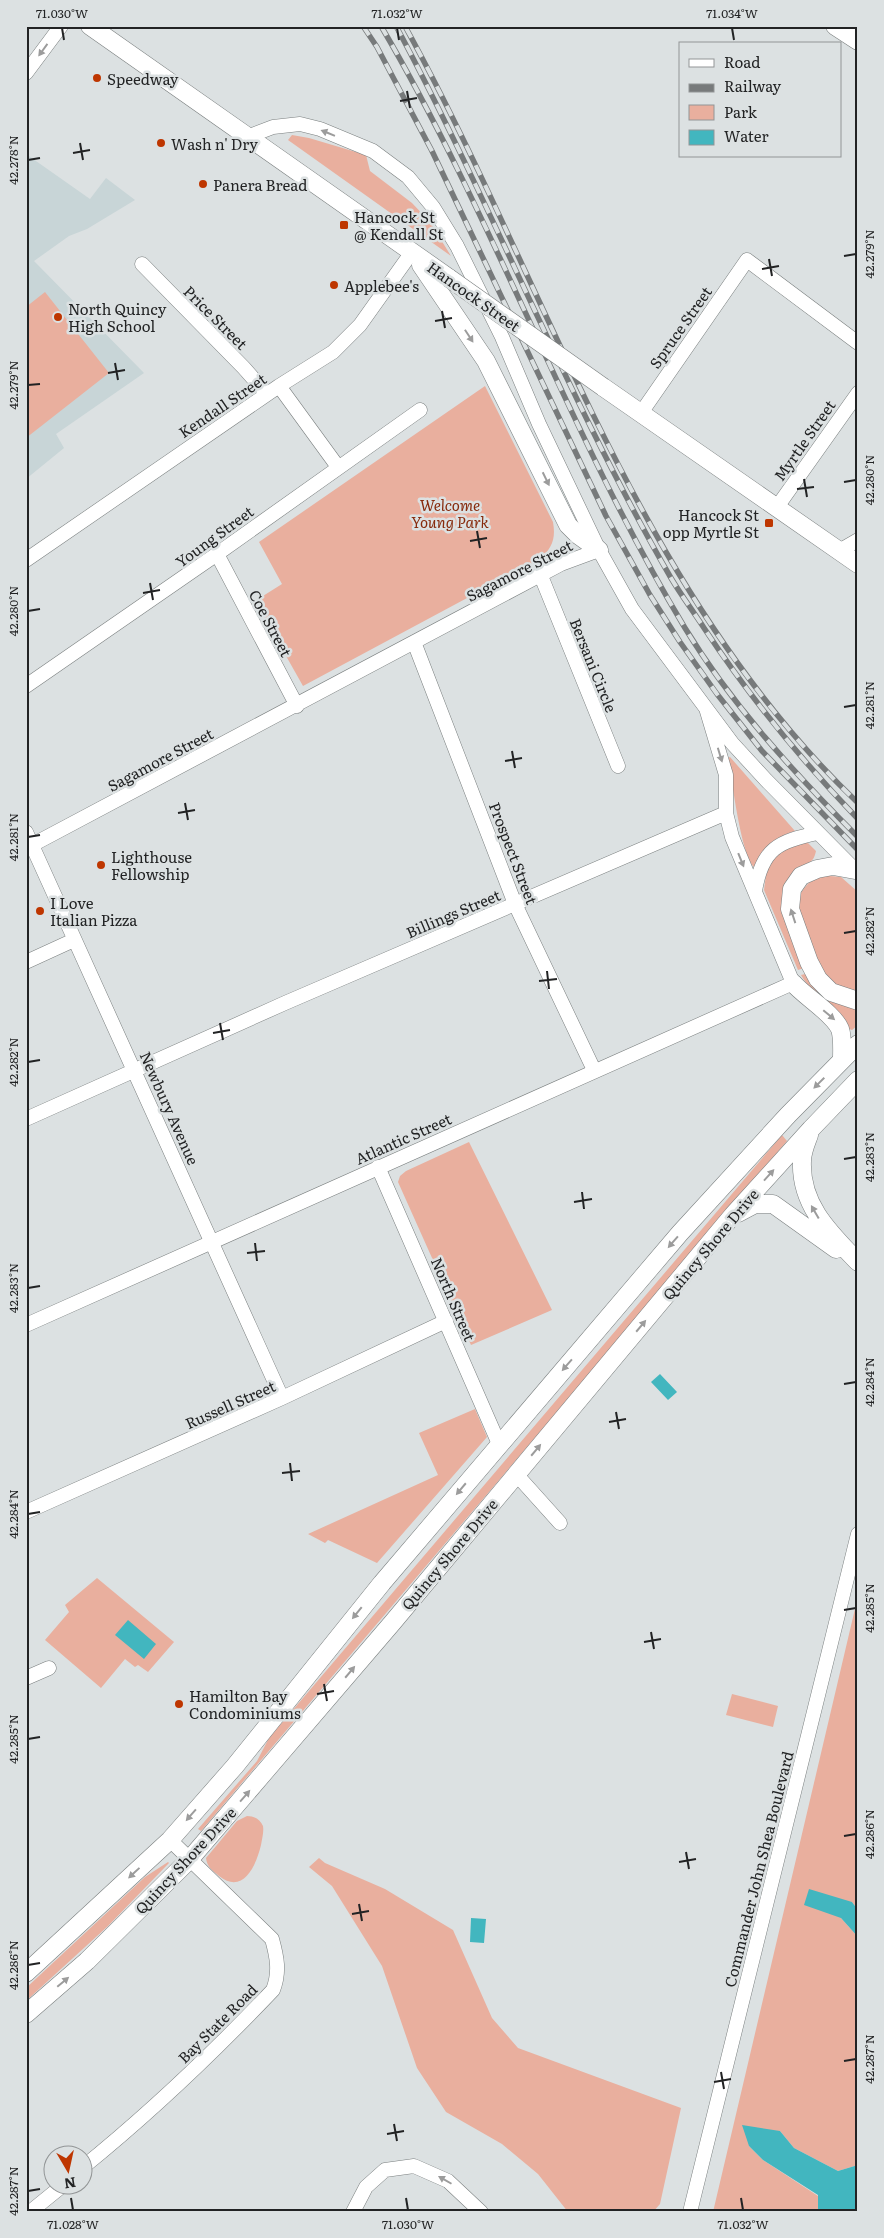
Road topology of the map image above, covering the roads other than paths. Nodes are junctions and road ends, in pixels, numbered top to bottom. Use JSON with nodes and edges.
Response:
{"nodes":[{"id":1,"x":61,"y":26,"type":"edge"},
{"id":2,"x":90,"y":26,"type":"edge"},
{"id":3,"x":835,"y":26,"type":"edge"},
{"id":4,"x":858,"y":41,"type":"edge"},
{"id":5,"x":26,"y":73,"type":"edge"},
{"id":6,"x":247,"y":137,"type":"junction"},
{"id":7,"x":412,"y":252,"type":"junction"},
{"id":8,"x":142,"y":264,"type":"dead end"},
{"id":9,"x":858,"y":344,"type":"edge"},
{"id":10,"x":279,"y":386,"type":"junction"},
{"id":11,"x":858,"y":393,"type":"edge"},
{"id":12,"x":267,"y":394,"type":"junction"},
{"id":13,"x":420,"y":410,"type":"dead end"},
{"id":14,"x":641,"y":413,"type":"junction"},
{"id":15,"x":338,"y":467,"type":"junction"},
{"id":16,"x":777,"y":507,"type":"junction"},
{"id":17,"x":858,"y":540,"type":"edge"},
{"id":18,"x":599,"y":550,"type":"junction"},
{"id":19,"x":839,"y":551,"type":"junction"},
{"id":20,"x":217,"y":554,"type":"junction"},
{"id":21,"x":26,"y":560,"type":"edge"},
{"id":22,"x":858,"y":564,"type":"edge"},
{"id":23,"x":541,"y":576,"type":"junction"},
{"id":24,"x":414,"y":642,"type":"junction"},
{"id":25,"x":26,"y":686,"type":"edge"},
{"id":26,"x":297,"y":706,"type":"junction"},
{"id":27,"x":706,"y":708,"type":"junction"},
{"id":28,"x":618,"y":766,"type":"dead end"},
{"id":29,"x":726,"y":813,"type":"junction"},
{"id":30,"x":26,"y":832,"type":"edge"},
{"id":31,"x":818,"y":833,"type":"junction"},
{"id":32,"x":32,"y":845,"type":"junction"},
{"id":33,"x":856,"y":872,"type":"edge"},
{"id":34,"x":755,"y":891,"type":"junction"},
{"id":35,"x":515,"y":904,"type":"junction"},
{"id":36,"x":74,"y":940,"type":"junction"},
{"id":37,"x":26,"y":962,"type":"edge"},
{"id":38,"x":793,"y":982,"type":"junction"},
{"id":39,"x":858,"y":1001,"type":"edge"},
{"id":40,"x":858,"y":1044,"type":"edge"},
{"id":41,"x":842,"y":1060,"type":"junction"},
{"id":42,"x":135,"y":1070,"type":"junction"},
{"id":43,"x":594,"y":1070,"type":"junction"},
{"id":44,"x":858,"y":1080,"type":"edge"},
{"id":45,"x":26,"y":1119,"type":"edge"},
{"id":46,"x":811,"y":1129,"type":"junction"},
{"id":47,"x":378,"y":1167,"type":"junction"},
{"id":48,"x":733,"y":1215,"type":"junction"},
{"id":49,"x":212,"y":1241,"type":"junction"},
{"id":50,"x":858,"y":1262,"type":"edge"},
{"id":51,"x":446,"y":1321,"type":"junction"},
{"id":52,"x":26,"y":1325,"type":"edge"},
{"id":53,"x":282,"y":1398,"type":"junction"},
{"id":54,"x":499,"y":1444,"type":"junction"},
{"id":55,"x":516,"y":1474,"type":"junction"},
{"id":56,"x":26,"y":1512,"type":"edge"},
{"id":57,"x":560,"y":1523,"type":"dead end"},
{"id":58,"x":858,"y":1534,"type":"edge"},
{"id":59,"x":49,"y":1668,"type":"dead end"},
{"id":60,"x":26,"y":1678,"type":"edge"},
{"id":61,"x":170,"y":1840,"type":"junction"},
{"id":62,"x":190,"y":1859,"type":"junction"},
{"id":63,"x":26,"y":1973,"type":"edge"},
{"id":64,"x":26,"y":2014,"type":"edge"},
{"id":65,"x":92,"y":2160,"type":"edge"},
{"id":66,"x":50,"y":2196,"type":"edge"},
{"id":67,"x":30,"y":2212,"type":"edge"},
{"id":68,"x":353,"y":2212,"type":"edge"},
{"id":69,"x":481,"y":2212,"type":"edge"},
{"id":70,"x":690,"y":2212,"type":"edge"}],
"edges":[{"from":1,"to":5,"type":"street","one_way":true},
{"from":2,"to":6,"type":"main road","name":"Hancock Street"},
{"from":3,"to":4,"type":"main road"},
{"from":6,"to":7,"type":"main road","name":"Hancock Street"},
{"from":18,"to":6,"type":"street","one_way":true},
{"from":7,"to":10,"type":"street","name":"Kendall Street"},
{"from":7,"to":14,"type":"main road","name":"Hancock Street","bridge":true},
{"from":7,"to":18,"type":"main road","one_way":true},
{"from":8,"to":12,"type":"street","name":"Price Street"},
{"from":9,"to":14,"type":"street","name":"Spruce Street"},
{"from":10,"to":12,"type":"street","name":"Kendall Street"},
{"from":10,"to":15,"type":"street"},
{"from":11,"to":16,"type":"street","name":"Myrtle Street"},
{"from":12,"to":21,"type":"street","name":"Kendall Street"},
{"from":13,"to":15,"type":"street","name":"Young Street"},
{"from":14,"to":16,"type":"main road","name":"Hancock Street"},
{"from":15,"to":20,"type":"street","name":"Young Street"},
{"from":16,"to":19,"type":"main road","name":"Hancock Street"},
{"from":17,"to":19,"type":"street"},
{"from":18,"to":23,"type":"street","name":"Sagamore Street"},
{"from":18,"to":27,"type":"street"},
{"from":19,"to":22,"type":"main road","name":"Hancock Street"},
{"from":20,"to":25,"type":"street","name":"Young Street"},
{"from":20,"to":26,"type":"street","name":"Coe Street"},
{"from":23,"to":24,"type":"street","name":"Sagamore Street"},
{"from":23,"to":28,"type":"street","name":"Bersani Circle"},
{"from":24,"to":26,"type":"street","name":"Sagamore Street"},
{"from":24,"to":35,"type":"street","name":"Prospect Street"},
{"from":26,"to":32,"type":"street","name":"Sagamore Street"},
{"from":27,"to":29,"type":"street","one_way":true},
{"from":27,"to":31,"type":"street"},
{"from":29,"to":34,"type":"street","one_way":true},
{"from":29,"to":35,"type":"street","name":"Billings Street"},
{"from":30,"to":32,"type":"street","name":"Newbury Avenue"},
{"from":31,"to":33,"type":"street"},
{"from":31,"to":34,"type":"street"},
{"from":32,"to":36,"type":"street","name":"Newbury Avenue"},
{"from":39,"to":33,"type":"main road","one_way":true},
{"from":34,"to":38,"type":"street"},
{"from":35,"to":42,"type":"street","name":"Billings Street"},
{"from":35,"to":43,"type":"street","name":"Prospect Street"},
{"from":36,"to":37,"type":"street"},
{"from":36,"to":42,"type":"street","name":"Newbury Avenue"},
{"from":38,"to":41,"type":"main road","one_way":true},
{"from":38,"to":43,"type":"street","name":"Atlantic Street"},
{"from":40,"to":41,"type":"main road","name":"Quincy Shore Drive"},
{"from":41,"to":54,"type":"main road","name":"Quincy Shore Drive","one_way":true},
{"from":42,"to":45,"type":"street","name":"Billings Street"},
{"from":42,"to":49,"type":"street","name":"Newbury Avenue"},
{"from":43,"to":47,"type":"street","name":"Atlantic Street"},
{"from":44,"to":46,"type":"main road","name":"Quincy Shore Drive"},
{"from":48,"to":46,"type":"main road","name":"Quincy Shore Drive","one_way":true},
{"from":50,"to":46,"type":"main road","one_way":true},
{"from":47,"to":49,"type":"street","name":"Atlantic Street"},
{"from":47,"to":51,"type":"street","name":"North Street"},
{"from":48,"to":50,"type":"main road"},
{"from":55,"to":48,"type":"main road","name":"Quincy Shore Drive","one_way":true},
{"from":49,"to":52,"type":"street","name":"Atlantic Street"},
{"from":49,"to":53,"type":"street","name":"Newbury Avenue"},
{"from":51,"to":53,"type":"street","name":"Russell Street"},
{"from":51,"to":54,"type":"street","name":"North Street"},
{"from":53,"to":56,"type":"street","name":"Russell Street"},
{"from":54,"to":61,"type":"main road","name":"Quincy Shore Drive","one_way":true},
{"from":55,"to":57,"type":"street"},
{"from":62,"to":55,"type":"main road","name":"Quincy Shore Drive","one_way":true},
{"from":58,"to":70,"type":"street","name":"Commander John Shea Boulevard"},
{"from":59,"to":60,"type":"street"},
{"from":61,"to":62,"type":"street","name":"Bay State Road"},
{"from":61,"to":63,"type":"main road","name":"Quincy Shore Drive","one_way":true},
{"from":64,"to":62,"type":"main road","name":"Quincy Shore Drive","one_way":true},
{"from":62,"to":65,"type":"street","name":"Bay State Road"},
{"from":66,"to":67,"type":"street"},
{"from":69,"to":68,"type":"street","one_way":true}]}
